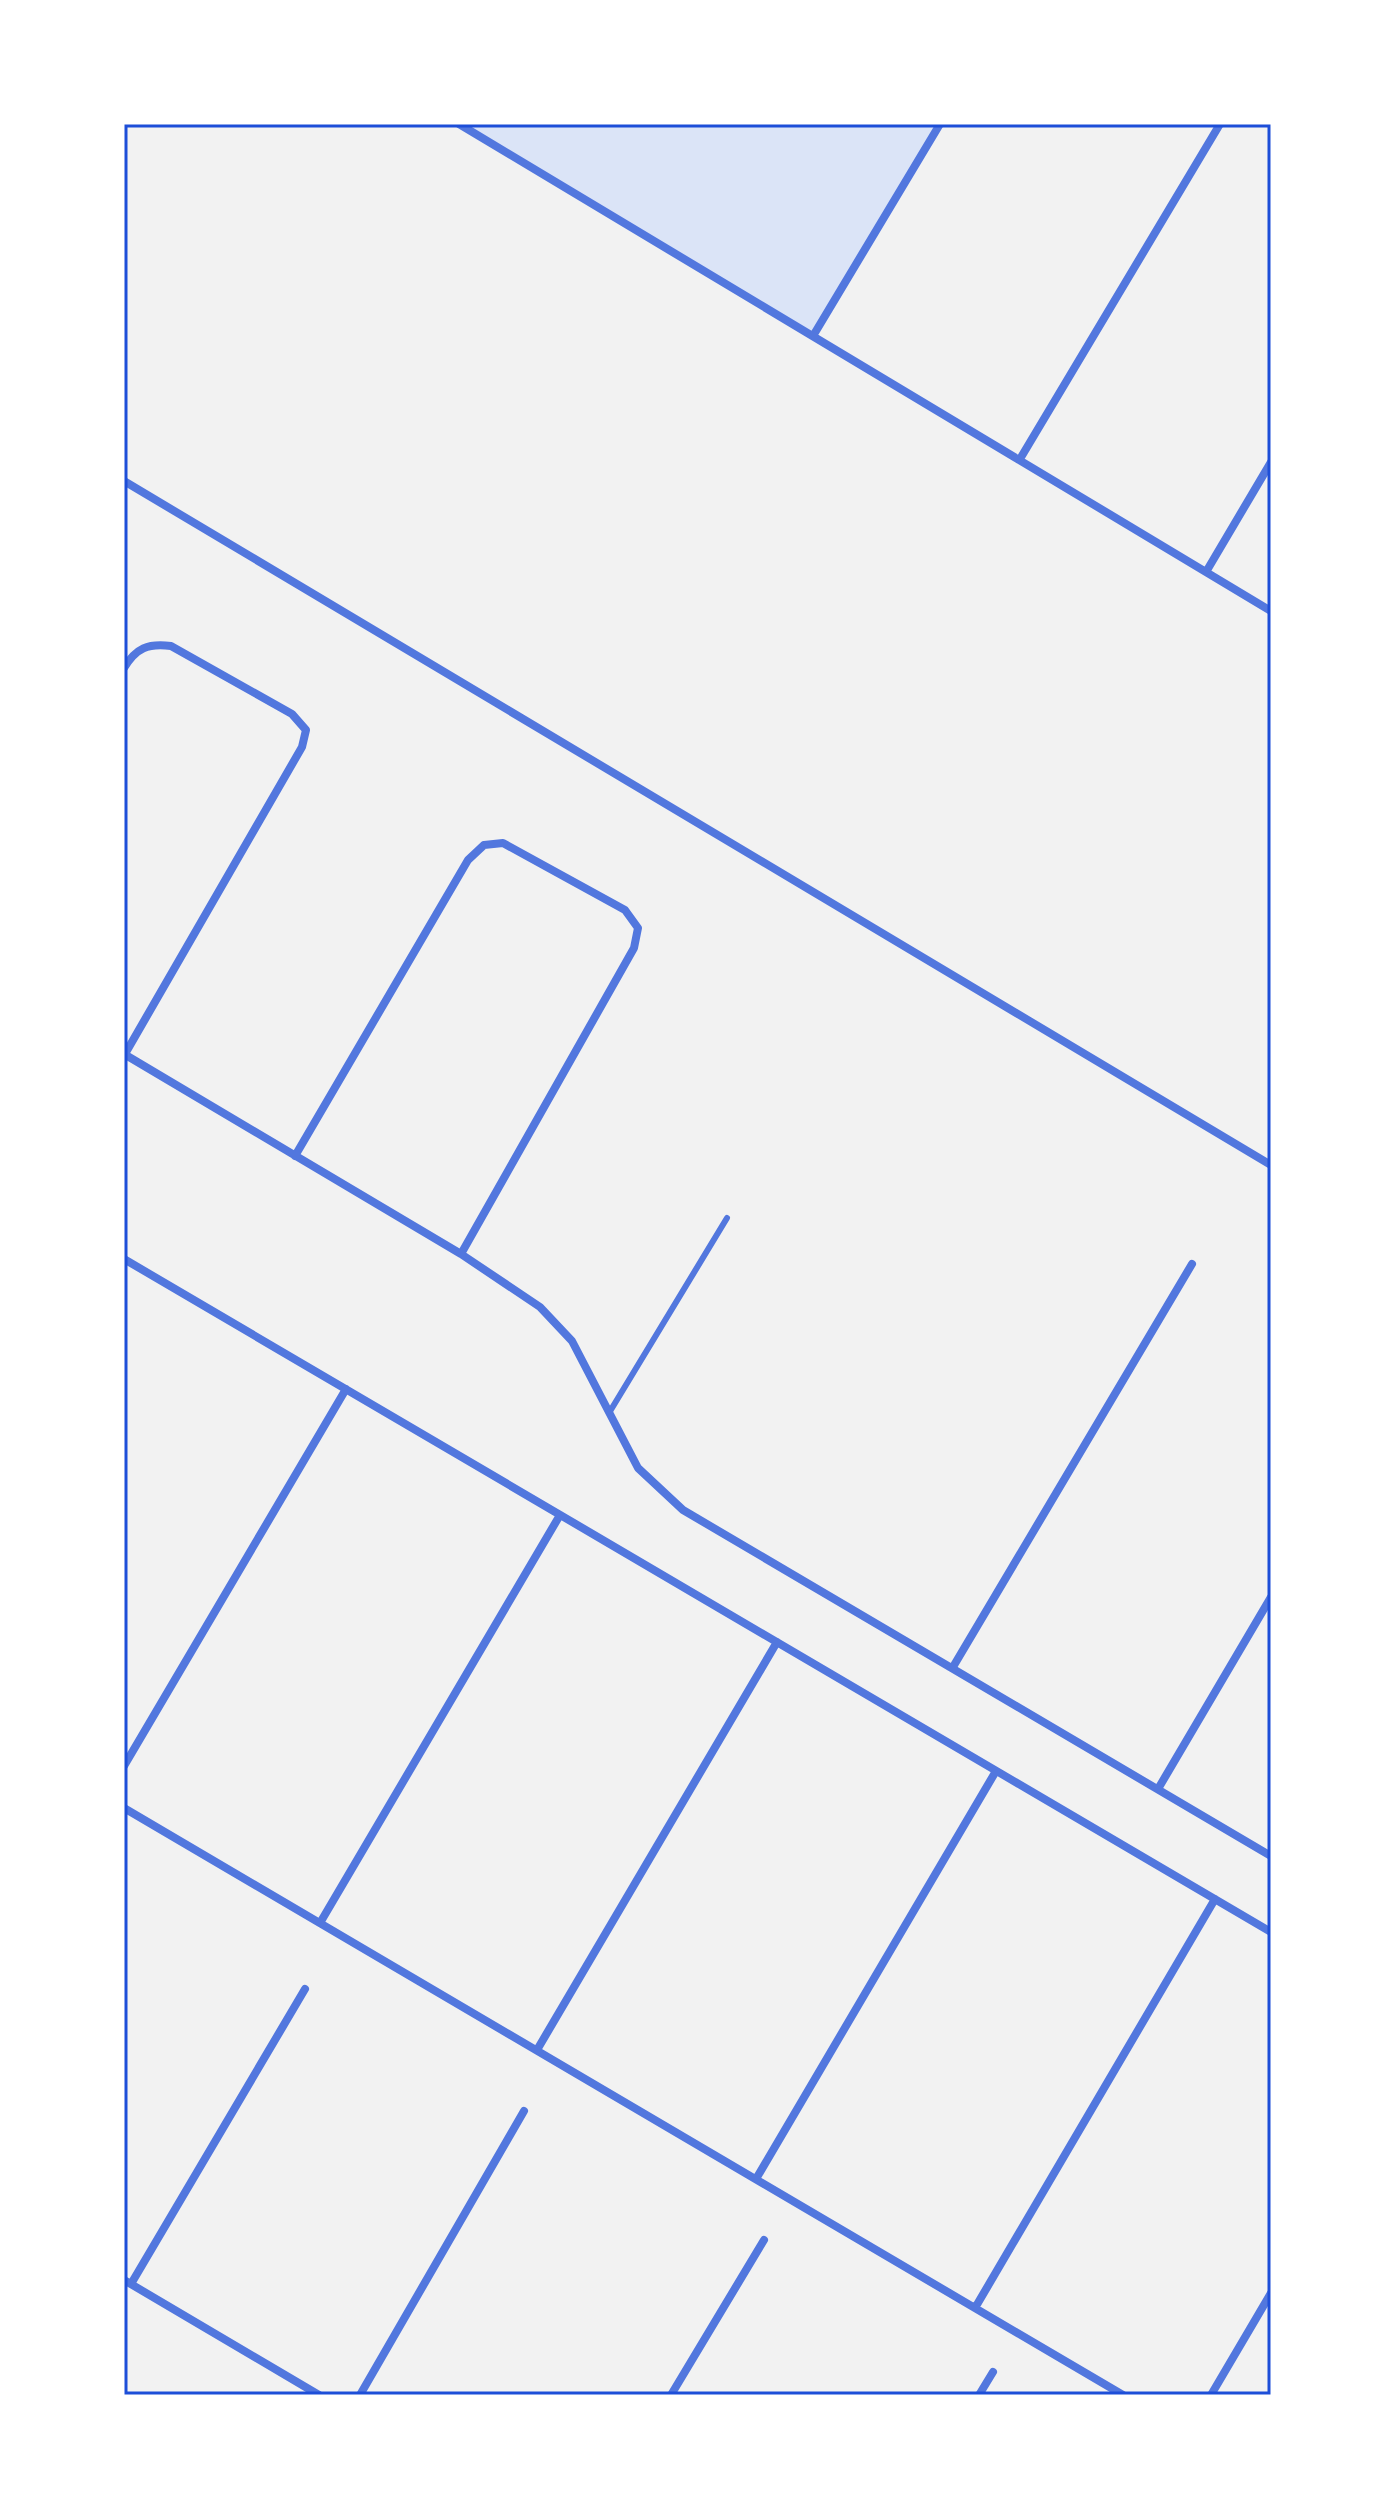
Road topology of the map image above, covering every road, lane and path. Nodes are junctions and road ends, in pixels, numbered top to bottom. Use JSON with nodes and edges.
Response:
{"nodes":[{"id":1,"x":459,"y":124,"type":"edge"},
{"id":2,"x":940,"y":124,"type":"edge"},
{"id":3,"x":1220,"y":124,"type":"edge"},
{"id":4,"x":813,"y":336,"type":"junction"},
{"id":5,"x":1020,"y":459,"type":"junction"},
{"id":6,"x":1271,"y":462,"type":"edge"},
{"id":7,"x":124,"y":481,"type":"edge"},
{"id":8,"x":1206,"y":572,"type":"junction"},
{"id":9,"x":1271,"y":611,"type":"edge"},
{"id":10,"x":124,"y":668,"type":"edge"},
{"id":11,"x":124,"y":1054,"type":"edge"},
{"id":12,"x":295,"y":1156,"type":"junction"},
{"id":13,"x":1271,"y":1165,"type":"edge"},
{"id":14,"x":727,"y":1218,"type":"dead end"},
{"id":15,"x":461,"y":1254,"type":"junction"},
{"id":16,"x":124,"y":1259,"type":"edge"},
{"id":17,"x":1192,"y":1264,"type":"dead end"},
{"id":18,"x":346,"y":1389,"type":"junction"},
{"id":19,"x":609,"y":1413,"type":"junction"},
{"id":20,"x":560,"y":1515,"type":"junction"},
{"id":21,"x":1271,"y":1597,"type":"edge"},
{"id":22,"x":777,"y":1642,"type":"junction"},
{"id":23,"x":953,"y":1667,"type":"junction"},
{"id":24,"x":124,"y":1766,"type":"edge"},
{"id":25,"x":996,"y":1771,"type":"junction"},
{"id":26,"x":1158,"y":1789,"type":"junction"},
{"id":27,"x":124,"y":1808,"type":"edge"},
{"id":28,"x":1271,"y":1856,"type":"edge"},
{"id":29,"x":1215,"y":1899,"type":"junction"},
{"id":30,"x":320,"y":1923,"type":"junction"},
{"id":31,"x":1271,"y":1932,"type":"edge"},
{"id":32,"x":305,"y":1989,"type":"dead end"},
{"id":33,"x":537,"y":2050,"type":"junction"},
{"id":34,"x":524,"y":2111,"type":"dead end"},
{"id":35,"x":756,"y":2179,"type":"junction"},
{"id":36,"x":764,"y":2240,"type":"dead end"},
{"id":37,"x":127,"y":2282,"type":"edge"},
{"id":38,"x":1271,"y":2293,"type":"edge"},
{"id":39,"x":975,"y":2308,"type":"junction"},
{"id":40,"x":993,"y":2372,"type":"dead end"},
{"id":41,"x":319,"y":2395,"type":"edge"},
{"id":42,"x":360,"y":2395,"type":"edge"},
{"id":43,"x":671,"y":2395,"type":"edge"},
{"id":44,"x":979,"y":2395,"type":"edge"},
{"id":45,"x":1123,"y":2395,"type":"edge"},
{"id":46,"x":1211,"y":2395,"type":"edge"}],
"edges":[{"from":1,"to":4,"type":"street"},
{"from":2,"to":4,"type":"street"},
{"from":3,"to":5,"type":"street"},
{"from":4,"to":5,"type":"street"},
{"from":5,"to":8,"type":"street"},
{"from":6,"to":8,"type":"street"},
{"from":7,"to":13,"type":"street"},
{"from":8,"to":9,"type":"street"},
{"from":10,"to":11,"type":"street"},
{"from":11,"to":12,"type":"street"},
{"from":12,"to":15,"type":"street"},
{"from":12,"to":15,"type":"street"},
{"from":14,"to":19,"type":"lane"},
{"from":15,"to":19,"type":"street"},
{"from":16,"to":18,"type":"street"},
{"from":17,"to":23,"type":"street"},
{"from":18,"to":20,"type":"street"},
{"from":18,"to":24,"type":"street"},
{"from":19,"to":23,"type":"street"},
{"from":20,"to":22,"type":"street"},
{"from":20,"to":30,"type":"street"},
{"from":21,"to":26,"type":"street"},
{"from":22,"to":25,"type":"street"},
{"from":22,"to":33,"type":"street"},
{"from":23,"to":26,"type":"street"},
{"from":25,"to":29,"type":"street"},
{"from":25,"to":35,"type":"street"},
{"from":26,"to":28,"type":"street"},
{"from":27,"to":30,"type":"street"},
{"from":29,"to":31,"type":"street"},
{"from":29,"to":39,"type":"street"},
{"from":30,"to":33,"type":"street"},
{"from":32,"to":37,"type":"street"},
{"from":33,"to":35,"type":"street"},
{"from":34,"to":42,"type":"street"},
{"from":35,"to":39,"type":"street"},
{"from":36,"to":43,"type":"street"},
{"from":37,"to":41,"type":"street"},
{"from":38,"to":46,"type":"street"},
{"from":39,"to":45,"type":"street"},
{"from":40,"to":44,"type":"street"}]}
